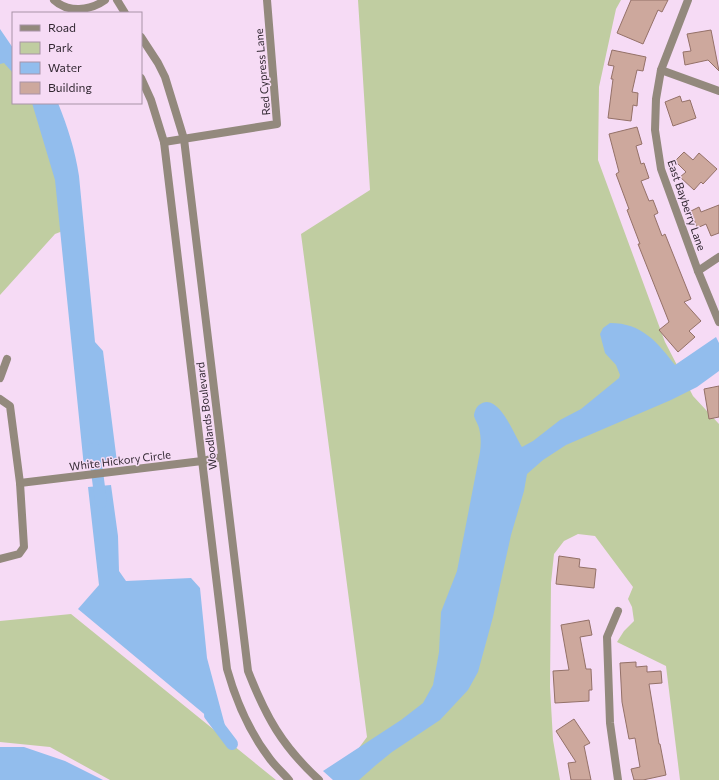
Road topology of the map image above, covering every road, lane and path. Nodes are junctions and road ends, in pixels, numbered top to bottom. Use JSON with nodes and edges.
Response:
{"nodes":[{"id":1,"x":54,"y":0,"type":"edge"},
{"id":2,"x":105,"y":0,"type":"edge"},
{"id":3,"x":117,"y":0,"type":"edge"},
{"id":4,"x":267,"y":0,"type":"edge"},
{"id":5,"x":688,"y":0,"type":"edge"},
{"id":6,"x":97,"y":10,"type":"edge"},
{"id":7,"x":124,"y":12,"type":"edge"},
{"id":8,"x":142,"y":39,"type":"edge"},
{"id":9,"x":661,"y":70,"type":"junction"},
{"id":10,"x":142,"y":80,"type":"edge"},
{"id":11,"x":719,"y":91,"type":"edge"},
{"id":12,"x":184,"y":139,"type":"junction"},
{"id":13,"x":164,"y":142,"type":"junction"},
{"id":14,"x":719,"y":256,"type":"edge"},
{"id":15,"x":698,"y":271,"type":"junction"},
{"id":16,"x":719,"y":322,"type":"edge"},
{"id":17,"x":7,"y":358,"type":"dead end"},
{"id":18,"x":0,"y":378,"type":"edge"},
{"id":19,"x":0,"y":398,"type":"edge"},
{"id":20,"x":222,"y":457,"type":"junction"},
{"id":21,"x":202,"y":461,"type":"junction"},
{"id":22,"x":20,"y":483,"type":"junction"},
{"id":23,"x":0,"y":559,"type":"edge"},
{"id":24,"x":618,"y":611,"type":"dead end"},
{"id":25,"x":289,"y":780,"type":"edge"},
{"id":26,"x":318,"y":780,"type":"edge"},
{"id":27,"x":618,"y":780,"type":"edge"}],
"edges":[{"from":1,"to":6,"type":"street"},
{"from":2,"to":6,"type":"street"},
{"from":3,"to":7,"type":"street"},
{"from":4,"to":12,"type":"street","name":"Red Cypress Lane"},
{"from":5,"to":9,"type":"street","name":"East Bayberry Lane"},
{"from":8,"to":12,"type":"street","name":"Woodlands Boulevard"},
{"from":9,"to":11,"type":"street"},
{"from":9,"to":15,"type":"street","name":"East Bayberry Lane"},
{"from":10,"to":13,"type":"street","name":"Woodlands Boulevard"},
{"from":12,"to":13,"type":"street","name":"Red Cypress Lane"},
{"from":12,"to":20,"type":"street","name":"Woodlands Boulevard"},
{"from":13,"to":21,"type":"street","name":"Woodlands Boulevard"},
{"from":14,"to":15,"type":"street"},
{"from":15,"to":16,"type":"street","name":"East Bayberry Lane"},
{"from":17,"to":18,"type":"street"},
{"from":19,"to":22,"type":"street"},
{"from":20,"to":21,"type":"street","name":"White Hickory Circle"},
{"from":20,"to":26,"type":"street","name":"Woodlands Boulevard"},
{"from":21,"to":22,"type":"street","name":"White Hickory Circle"},
{"from":21,"to":25,"type":"street","name":"Woodlands Boulevard"},
{"from":22,"to":23,"type":"street"},
{"from":24,"to":27,"type":"street"}]}
